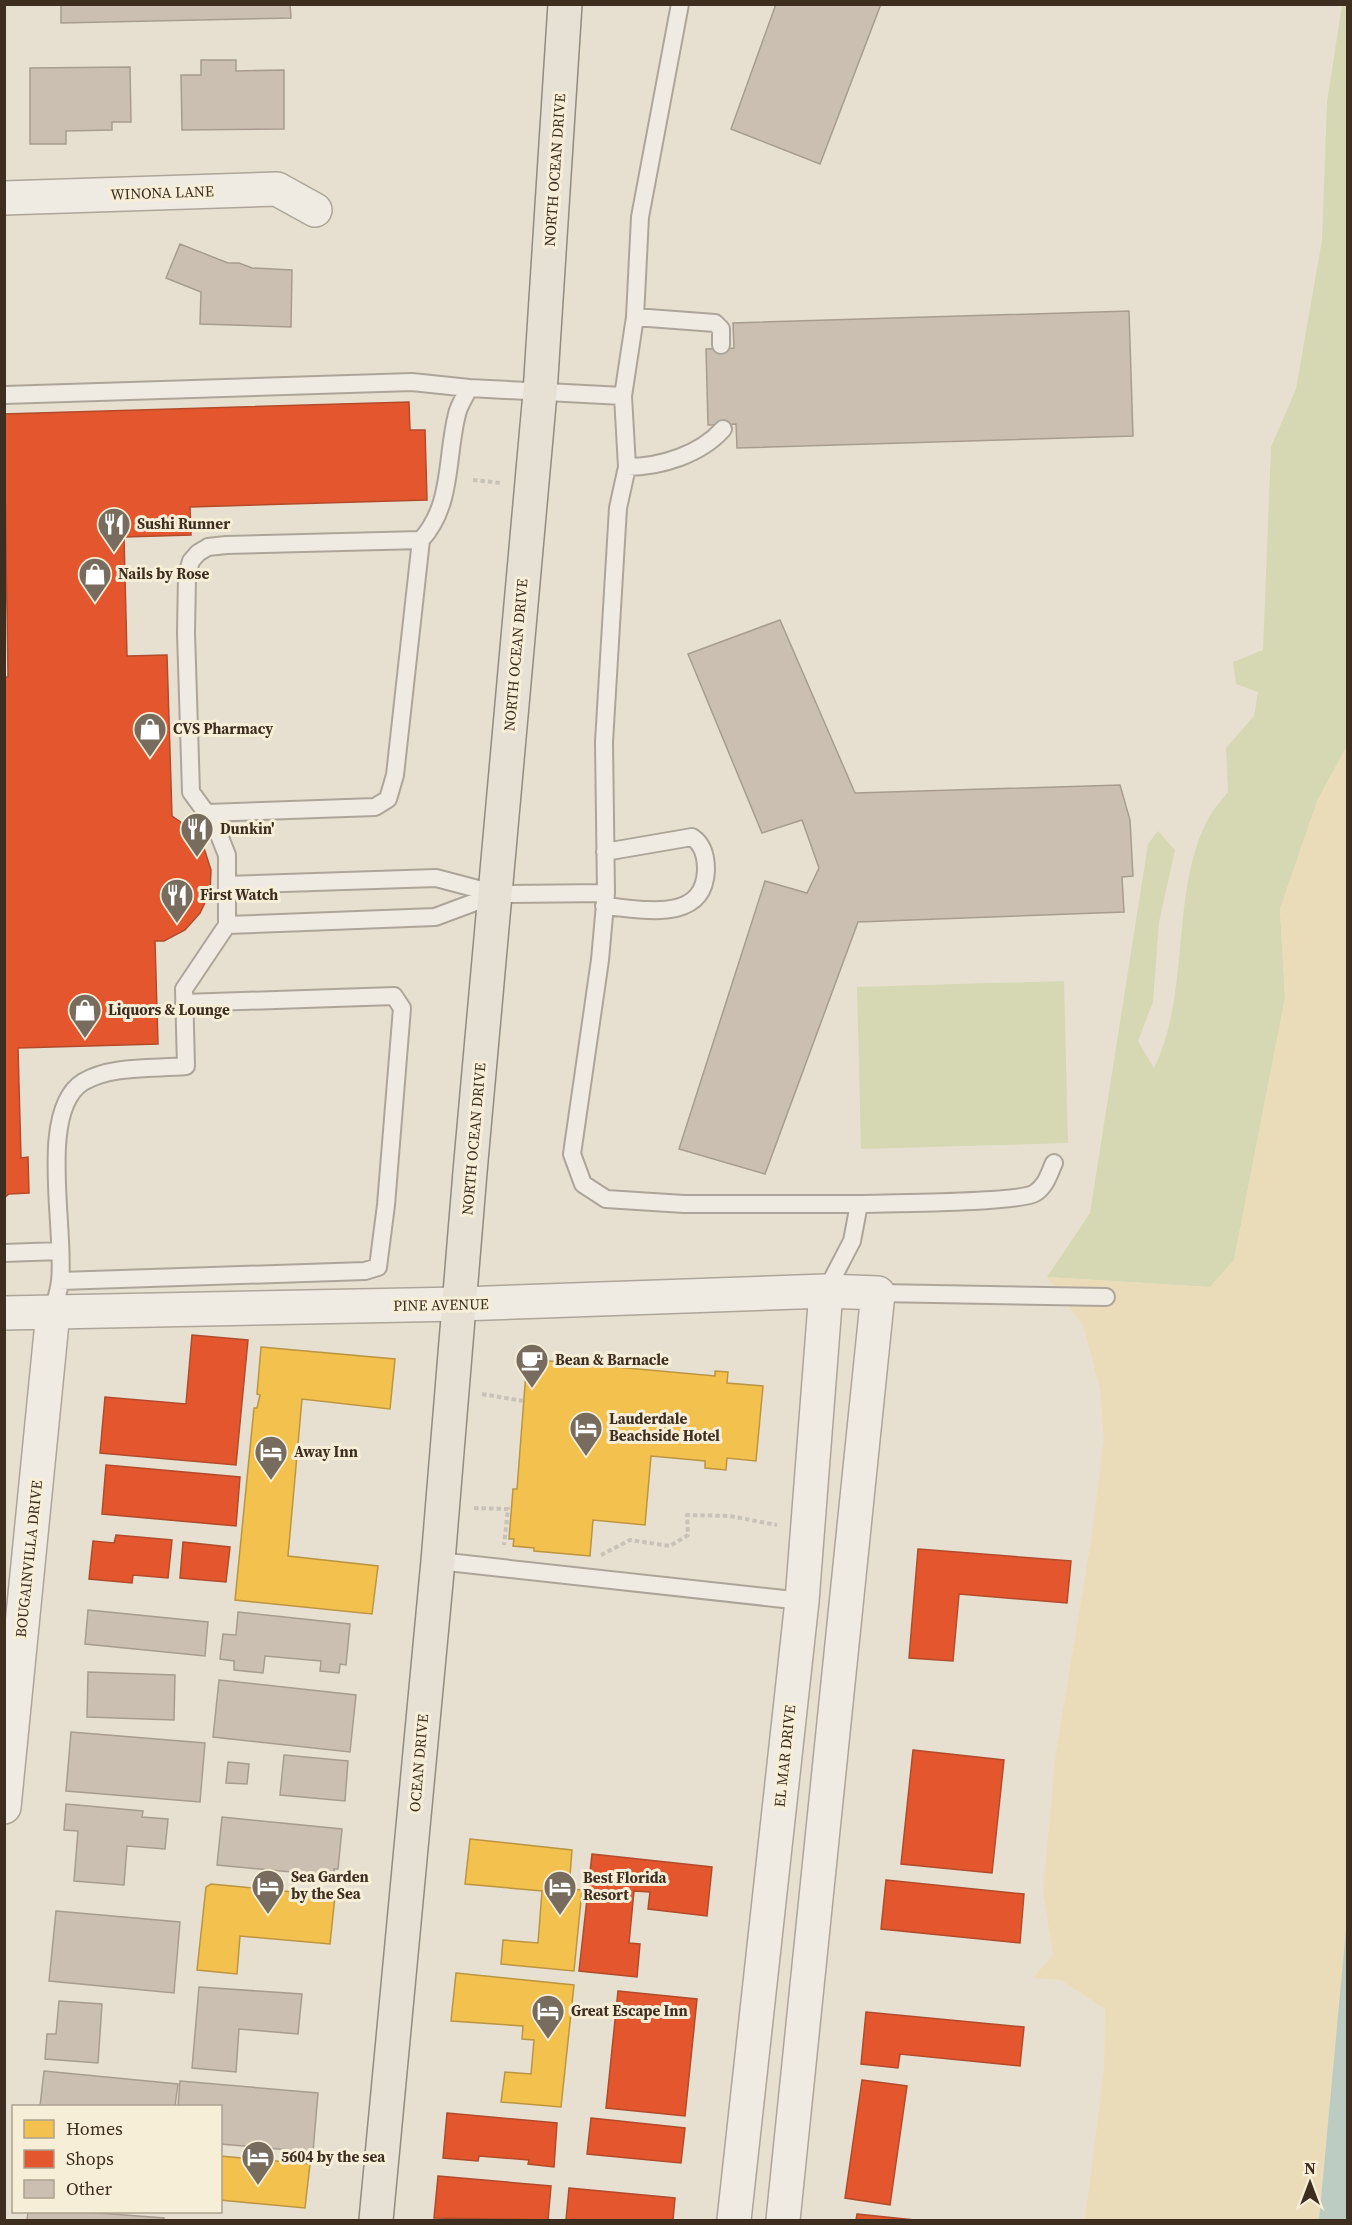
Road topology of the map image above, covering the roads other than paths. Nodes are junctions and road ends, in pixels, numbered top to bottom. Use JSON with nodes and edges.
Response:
{"nodes":[{"id":1,"x":565,"y":4,"type":"edge"},
{"id":2,"x":680,"y":4,"type":"edge"},
{"id":3,"x":4,"y":198,"type":"edge"},
{"id":4,"x":315,"y":210,"type":"dead end"},
{"id":5,"x":635,"y":317,"type":"junction"},
{"id":6,"x":721,"y":345,"type":"dead end"},
{"id":7,"x":469,"y":388,"type":"junction"},
{"id":8,"x":540,"y":393,"type":"junction"},
{"id":9,"x":4,"y":395,"type":"edge"},
{"id":10,"x":622,"y":396,"type":"junction"},
{"id":11,"x":723,"y":429,"type":"dead end"},
{"id":12,"x":627,"y":467,"type":"junction"},
{"id":13,"x":421,"y":540,"type":"junction"},
{"id":14,"x":207,"y":813,"type":"junction"},
{"id":15,"x":605,"y":852,"type":"junction"},
{"id":16,"x":227,"y":885,"type":"junction"},
{"id":17,"x":497,"y":894,"type":"junction"},
{"id":18,"x":605,"y":900,"type":"junction"},
{"id":19,"x":227,"y":925,"type":"junction"},
{"id":20,"x":184,"y":1003,"type":"junction"},
{"id":21,"x":1054,"y":1163,"type":"dead end"},
{"id":22,"x":859,"y":1204,"type":"junction"},
{"id":23,"x":60,"y":1251,"type":"junction"},
{"id":24,"x":4,"y":1253,"type":"edge"},
{"id":25,"x":826,"y":1291,"type":"junction"},
{"id":26,"x":878,"y":1293,"type":"junction"},
{"id":27,"x":56,"y":1296,"type":"junction"},
{"id":28,"x":1106,"y":1296,"type":"dead end"},
{"id":29,"x":460,"y":1304,"type":"junction"},
{"id":30,"x":4,"y":1313,"type":"edge"},
{"id":31,"x":438,"y":1561,"type":"junction"},
{"id":32,"x":802,"y":1601,"type":"junction"},
{"id":33,"x":8,"y":1738,"type":"edge"},
{"id":34,"x":4,"y":1807,"type":"edge"},
{"id":35,"x":773,"y":1861,"type":"junction"},
{"id":36,"x":819,"y":1865,"type":"junction"},
{"id":37,"x":376,"y":2220,"type":"edge"},
{"id":38,"x":734,"y":2220,"type":"edge"},
{"id":39,"x":783,"y":2220,"type":"edge"}],
"edges":[{"from":1,"to":8,"type":"main road","name":"NORTH OCEAN DRIVE"},
{"from":2,"to":5,"type":"lane"},
{"from":3,"to":4,"type":"street","name":"WINONA LANE"},
{"from":5,"to":6,"type":"lane"},
{"from":5,"to":10,"type":"lane"},
{"from":7,"to":8,"type":"lane"},
{"from":7,"to":9,"type":"lane"},
{"from":7,"to":13,"type":"lane"},
{"from":8,"to":10,"type":"lane"},
{"from":8,"to":17,"type":"main road","name":"NORTH OCEAN DRIVE"},
{"from":10,"to":12,"type":"lane"},
{"from":11,"to":12,"type":"lane"},
{"from":12,"to":15,"type":"lane"},
{"from":13,"to":14,"type":"lane"},
{"from":13,"to":14,"type":"lane"},
{"from":14,"to":16,"type":"lane"},
{"from":15,"to":18,"type":"lane"},
{"from":15,"to":18,"type":"lane"},
{"from":16,"to":17,"type":"lane"},
{"from":16,"to":19,"type":"lane"},
{"from":17,"to":18,"type":"lane"},
{"from":17,"to":19,"type":"lane"},
{"from":17,"to":29,"type":"main road","name":"NORTH OCEAN DRIVE"},
{"from":18,"to":22,"type":"lane"},
{"from":19,"to":20,"type":"lane"},
{"from":20,"to":23,"type":"lane"},
{"from":20,"to":27,"type":"lane"},
{"from":21,"to":22,"type":"lane"},
{"from":22,"to":25,"type":"lane"},
{"from":23,"to":24,"type":"lane"},
{"from":23,"to":27,"type":"lane"},
{"from":25,"to":26,"type":"street","name":"PINE AVENUE"},
{"from":25,"to":29,"type":"street","name":"PINE AVENUE"},
{"from":25,"to":32,"type":"street","name":"EL MAR DRIVE"},
{"from":26,"to":28,"type":"lane"},
{"from":26,"to":36,"type":"street"},
{"from":27,"to":29,"type":"street","name":"PINE AVENUE"},
{"from":27,"to":30,"type":"street","name":"PINE AVENUE"},
{"from":27,"to":33,"type":"street","name":"BOUGAINVILLA DRIVE"},
{"from":29,"to":31,"type":"main road","name":"OCEAN DRIVE"},
{"from":31,"to":32,"type":"lane"},
{"from":31,"to":37,"type":"main road","name":"OCEAN DRIVE"},
{"from":32,"to":35,"type":"street","name":"EL MAR DRIVE"},
{"from":33,"to":34,"type":"street","name":"BOUGAINVILLA DRIVE"},
{"from":35,"to":36,"type":"street"},
{"from":35,"to":38,"type":"street","name":"EL MAR DRIVE"},
{"from":36,"to":39,"type":"street"}]}
